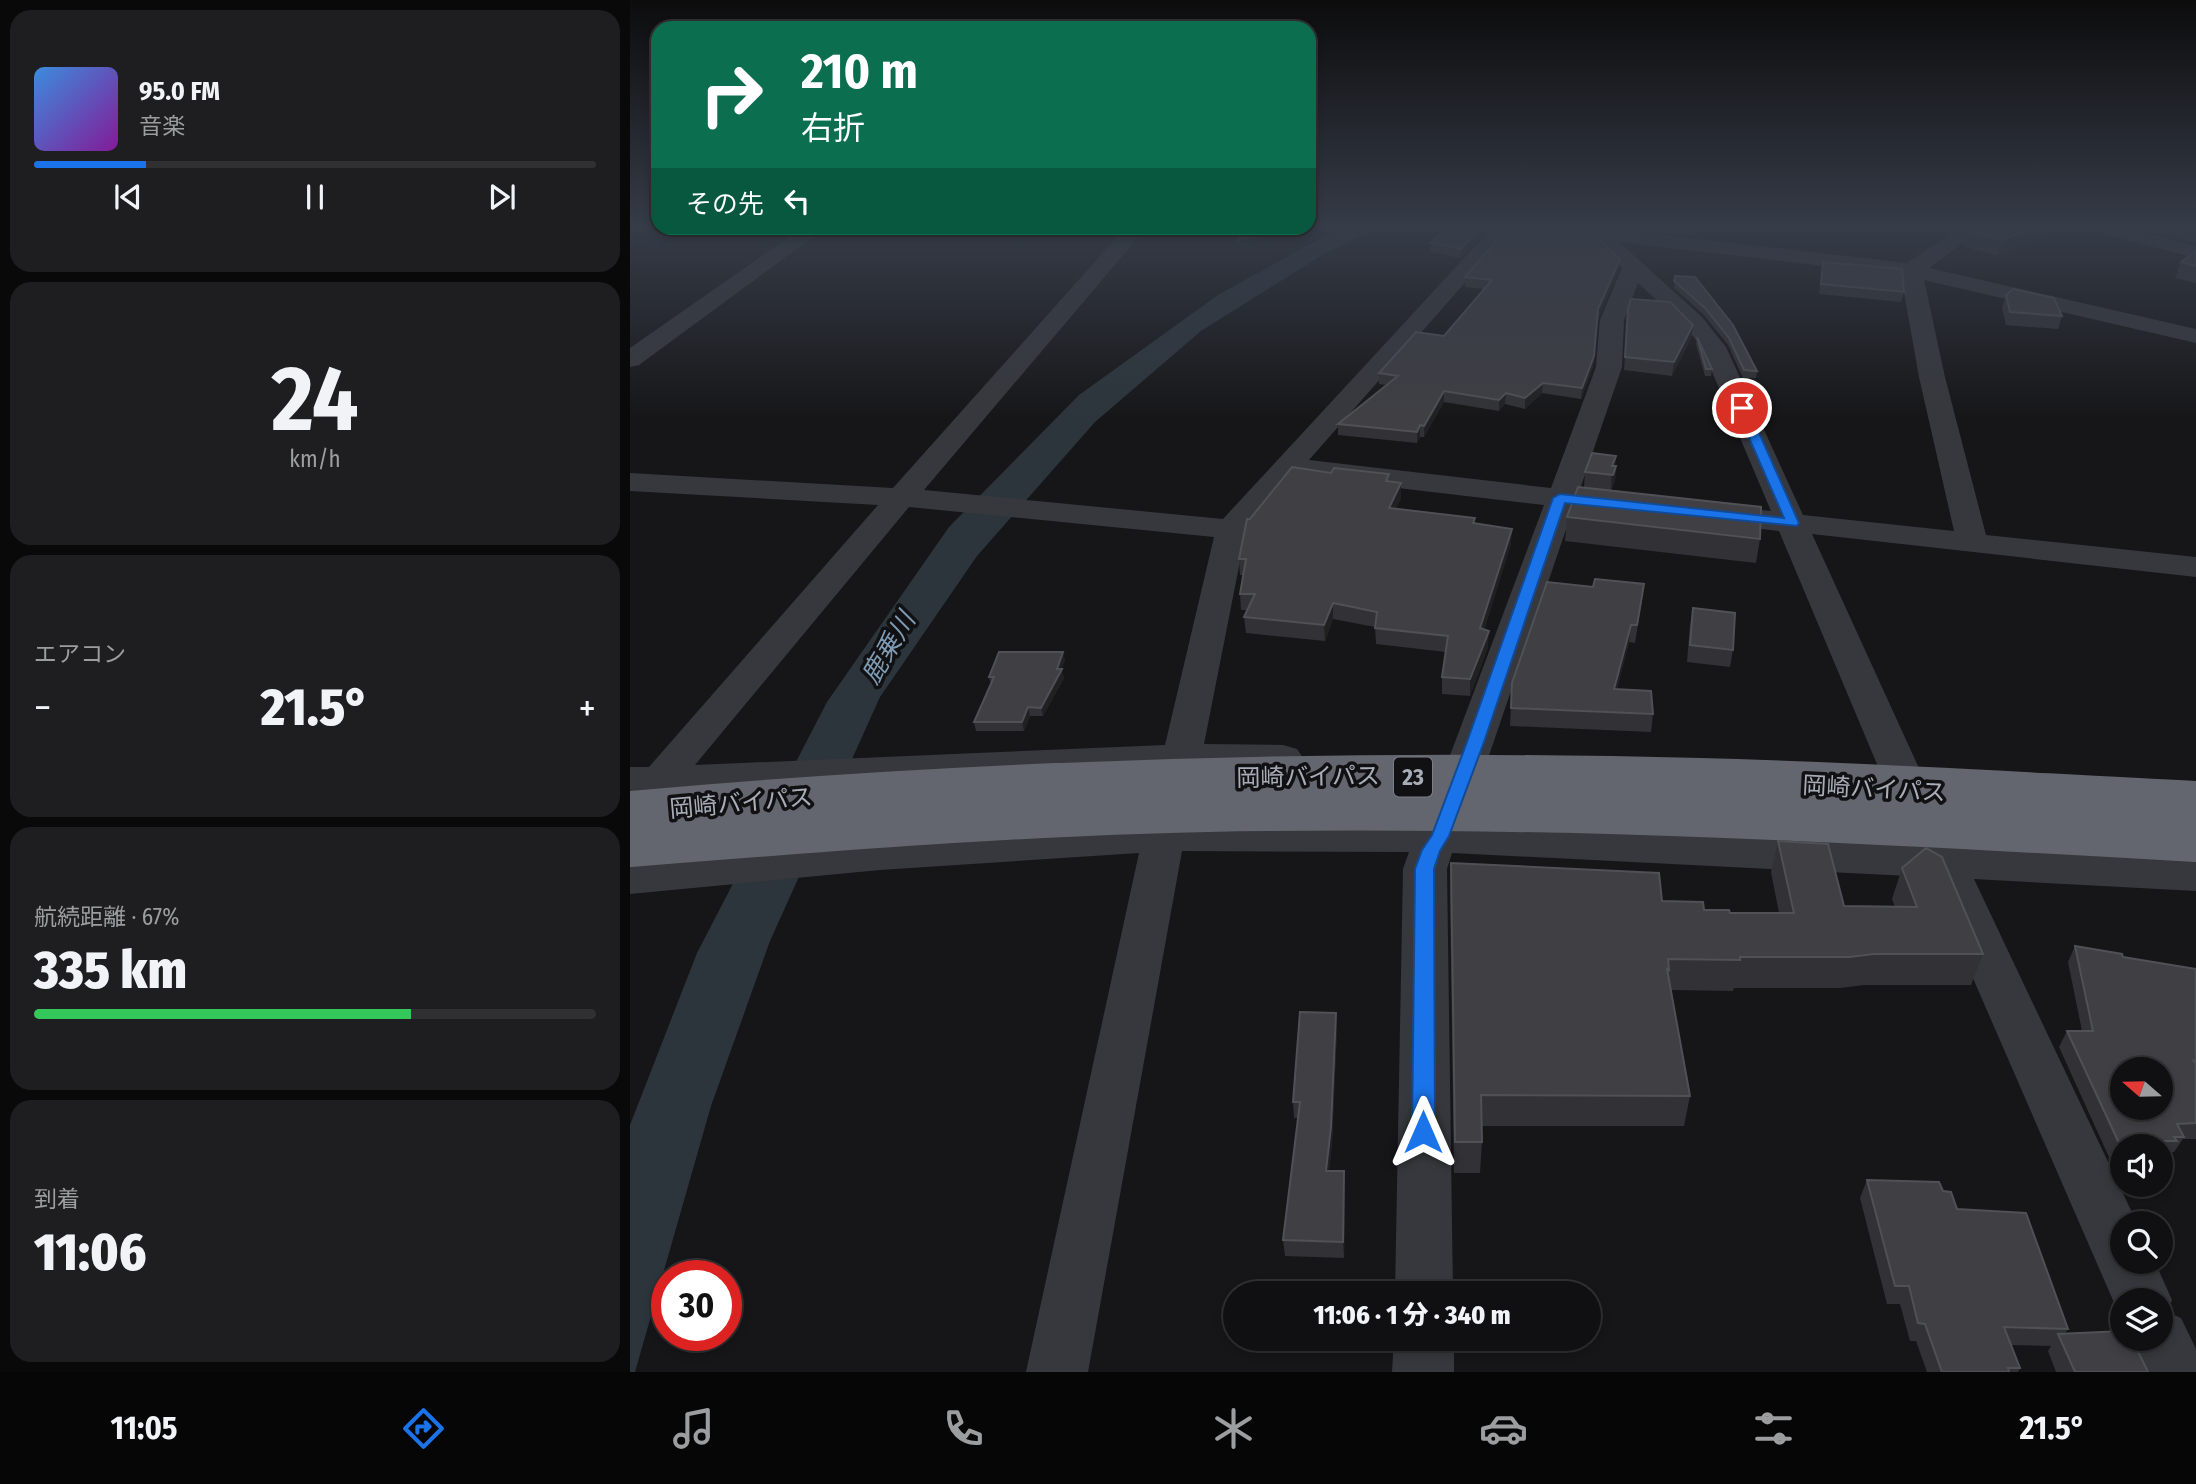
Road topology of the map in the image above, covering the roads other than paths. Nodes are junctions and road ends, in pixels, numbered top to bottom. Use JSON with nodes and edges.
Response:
{"nodes":[{"id":1,"x":725,"y":292,"type":"edge"},
{"id":2,"x":1083,"y":292,"type":"edge"},
{"id":3,"x":1445,"y":292,"type":"edge"},
{"id":4,"x":1625,"y":292,"type":"edge"},
{"id":5,"x":1679,"y":292,"type":"edge"},
{"id":6,"x":1915,"y":292,"type":"edge"},
{"id":7,"x":2006,"y":292,"type":"edge"},
{"id":8,"x":2196,"y":336,"type":"edge"},
{"id":9,"x":630,"y":360,"type":"edge"},
{"id":10,"x":1287,"y":466,"type":"junction"},
{"id":11,"x":630,"y":482,"type":"edge"},
{"id":12,"x":912,"y":498,"type":"junction"},
{"id":13,"x":1560,"y":498,"type":"junction"},
{"id":14,"x":1615,"y":504,"type":"edge"},
{"id":15,"x":1683,"y":511,"type":"edge"},
{"id":16,"x":1793,"y":523,"type":"junction"},
{"id":17,"x":1231,"y":529,"type":"junction"},
{"id":18,"x":1972,"y":543,"type":"junction"},
{"id":19,"x":2196,"y":567,"type":"edge"},
{"id":20,"x":1180,"y":757,"type":"junction"},
{"id":21,"x":1468,"y":758,"type":"junction"},
{"id":22,"x":1902,"y":770,"type":"junction"},
{"id":23,"x":660,"y":781,"type":"edge"},
{"id":24,"x":2196,"y":786,"type":"edge"},
{"id":25,"x":2196,"y":804,"type":"edge"},
{"id":26,"x":630,"y":814,"type":"edge"},
{"id":27,"x":1164,"y":836,"type":"junction"},
{"id":28,"x":1440,"y":836,"type":"junction"},
{"id":29,"x":2196,"y":839,"type":"edge"},
{"id":30,"x":1940,"y":860,"type":"junction"},
{"id":31,"x":635,"y":867,"type":"edge"},
{"id":32,"x":2196,"y":874,"type":"edge"},
{"id":33,"x":2110,"y":1227,"type":"edge"},
{"id":34,"x":1423,"y":1281,"type":"edge"},
{"id":35,"x":1424,"y":1351,"type":"edge"},
{"id":36,"x":2165,"y":1351,"type":"edge"},
{"id":37,"x":1057,"y":1372,"type":"edge"},
{"id":38,"x":1423,"y":1372,"type":"edge"},
{"id":39,"x":2175,"y":1372,"type":"edge"}],
"edges":[{"from":1,"to":9,"type":"street"},
{"from":2,"to":12,"type":"street"},
{"from":3,"to":10,"type":"street"},
{"from":4,"to":13,"type":"street"},
{"from":5,"to":16,"type":"street"},
{"from":6,"to":18,"type":"street"},
{"from":7,"to":8,"type":"street"},
{"from":10,"to":13,"type":"street"},
{"from":10,"to":17,"type":"street"},
{"from":11,"to":12,"type":"street"},
{"from":12,"to":17,"type":"street"},
{"from":12,"to":23,"type":"street"},
{"from":13,"to":14,"type":"street"},
{"from":13,"to":21,"type":"street"},
{"from":15,"to":16,"type":"street"},
{"from":16,"to":18,"type":"street"},
{"from":16,"to":22,"type":"street"},
{"from":17,"to":20,"type":"street"},
{"from":18,"to":19,"type":"street"},
{"from":20,"to":21,"type":"street"},
{"from":20,"to":23,"type":"street"},
{"from":20,"to":27,"type":"street"},
{"from":21,"to":22,"type":"street"},
{"from":21,"to":28,"type":"street"},
{"from":22,"to":24,"type":"street"},
{"from":22,"to":30,"type":"street"},
{"from":23,"to":26,"type":"street"},
{"from":25,"to":26,"type":"highway","name":"岡崎バイパス","number":"23","bridge":true},
{"from":27,"to":28,"type":"street"},
{"from":27,"to":31,"type":"street"},
{"from":27,"to":37,"type":"street"},
{"from":28,"to":30,"type":"street"},
{"from":28,"to":34,"type":"street"},
{"from":29,"to":31,"type":"highway","name":"岡崎バイパス","number":"23","bridge":true},
{"from":30,"to":32,"type":"street"},
{"from":30,"to":33,"type":"street"},
{"from":35,"to":38,"type":"street"},
{"from":36,"to":39,"type":"street"}]}
